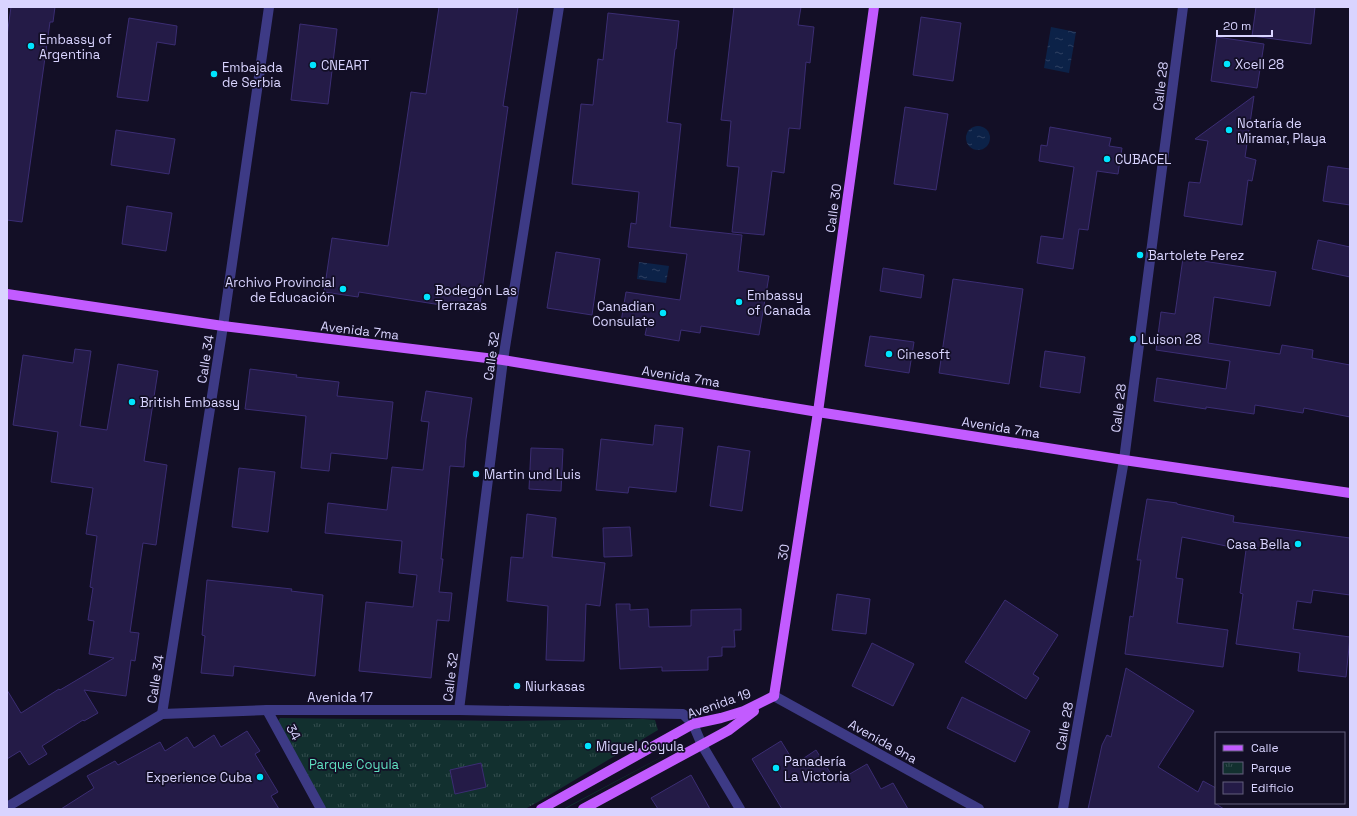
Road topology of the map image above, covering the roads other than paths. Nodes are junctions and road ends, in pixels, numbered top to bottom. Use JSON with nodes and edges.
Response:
{"nodes":[{"id":1,"x":269,"y":7,"type":"edge"},
{"id":2,"x":559,"y":7,"type":"edge"},
{"id":3,"x":874,"y":7,"type":"edge"},
{"id":4,"x":1183,"y":7,"type":"edge"},
{"id":5,"x":7,"y":294,"type":"edge"},
{"id":6,"x":223,"y":326,"type":"junction"},
{"id":7,"x":503,"y":360,"type":"junction"},
{"id":8,"x":818,"y":412,"type":"junction"},
{"id":9,"x":1124,"y":460,"type":"junction"},
{"id":10,"x":1350,"y":493,"type":"edge"},
{"id":11,"x":774,"y":696,"type":"junction"},
{"id":12,"x":267,"y":710,"type":"junction"},
{"id":13,"x":459,"y":710,"type":"junction"},
{"id":14,"x":162,"y":714,"type":"junction"},
{"id":15,"x":693,"y":724,"type":"junction"},
{"id":16,"x":702,"y":745,"type":"junction"},
{"id":17,"x":7,"y":807,"type":"edge"},
{"id":18,"x":321,"y":809,"type":"edge"},
{"id":19,"x":541,"y":809,"type":"edge"},
{"id":20,"x":583,"y":809,"type":"edge"},
{"id":21,"x":740,"y":809,"type":"edge"},
{"id":22,"x":979,"y":809,"type":"edge"},
{"id":23,"x":1063,"y":809,"type":"edge"}],
"edges":[{"from":1,"to":6,"type":"street","name":"Calle 34"},
{"from":2,"to":7,"type":"street","name":"Calle 32"},
{"from":3,"to":8,"type":"main road","name":"Calle 30"},
{"from":4,"to":9,"type":"street","name":"Calle 28"},
{"from":5,"to":6,"type":"main road","name":"Avenida 7ma"},
{"from":6,"to":7,"type":"main road","name":"Avenida 7ma"},
{"from":6,"to":14,"type":"street","name":"Calle 34"},
{"from":7,"to":8,"type":"main road","name":"Avenida 7ma"},
{"from":7,"to":13,"type":"street","name":"Calle 32"},
{"from":8,"to":9,"type":"main road","name":"Avenida 7ma"},
{"from":8,"to":11,"type":"main road","name":"30"},
{"from":9,"to":10,"type":"main road","name":"Avenida 7ma"},
{"from":9,"to":23,"type":"street","name":"Calle 28"},
{"from":11,"to":15,"type":"main road","name":"Avenida 19"},
{"from":11,"to":16,"type":"main road","name":"Avenida 19"},
{"from":11,"to":22,"type":"street","name":"Avenida 9na"},
{"from":12,"to":13,"type":"street","name":"Avenida 17"},
{"from":12,"to":14,"type":"street","name":"Avenida 17"},
{"from":12,"to":18,"type":"street","name":"34"},
{"from":13,"to":15,"type":"street","name":"Avenida 17"},
{"from":14,"to":17,"type":"street","name":"Avenida 17"},
{"from":15,"to":16,"type":"street"},
{"from":15,"to":19,"type":"main road","name":"Avenida 19"},
{"from":16,"to":20,"type":"main road","name":"Avenida 19"},
{"from":16,"to":21,"type":"street"}]}
